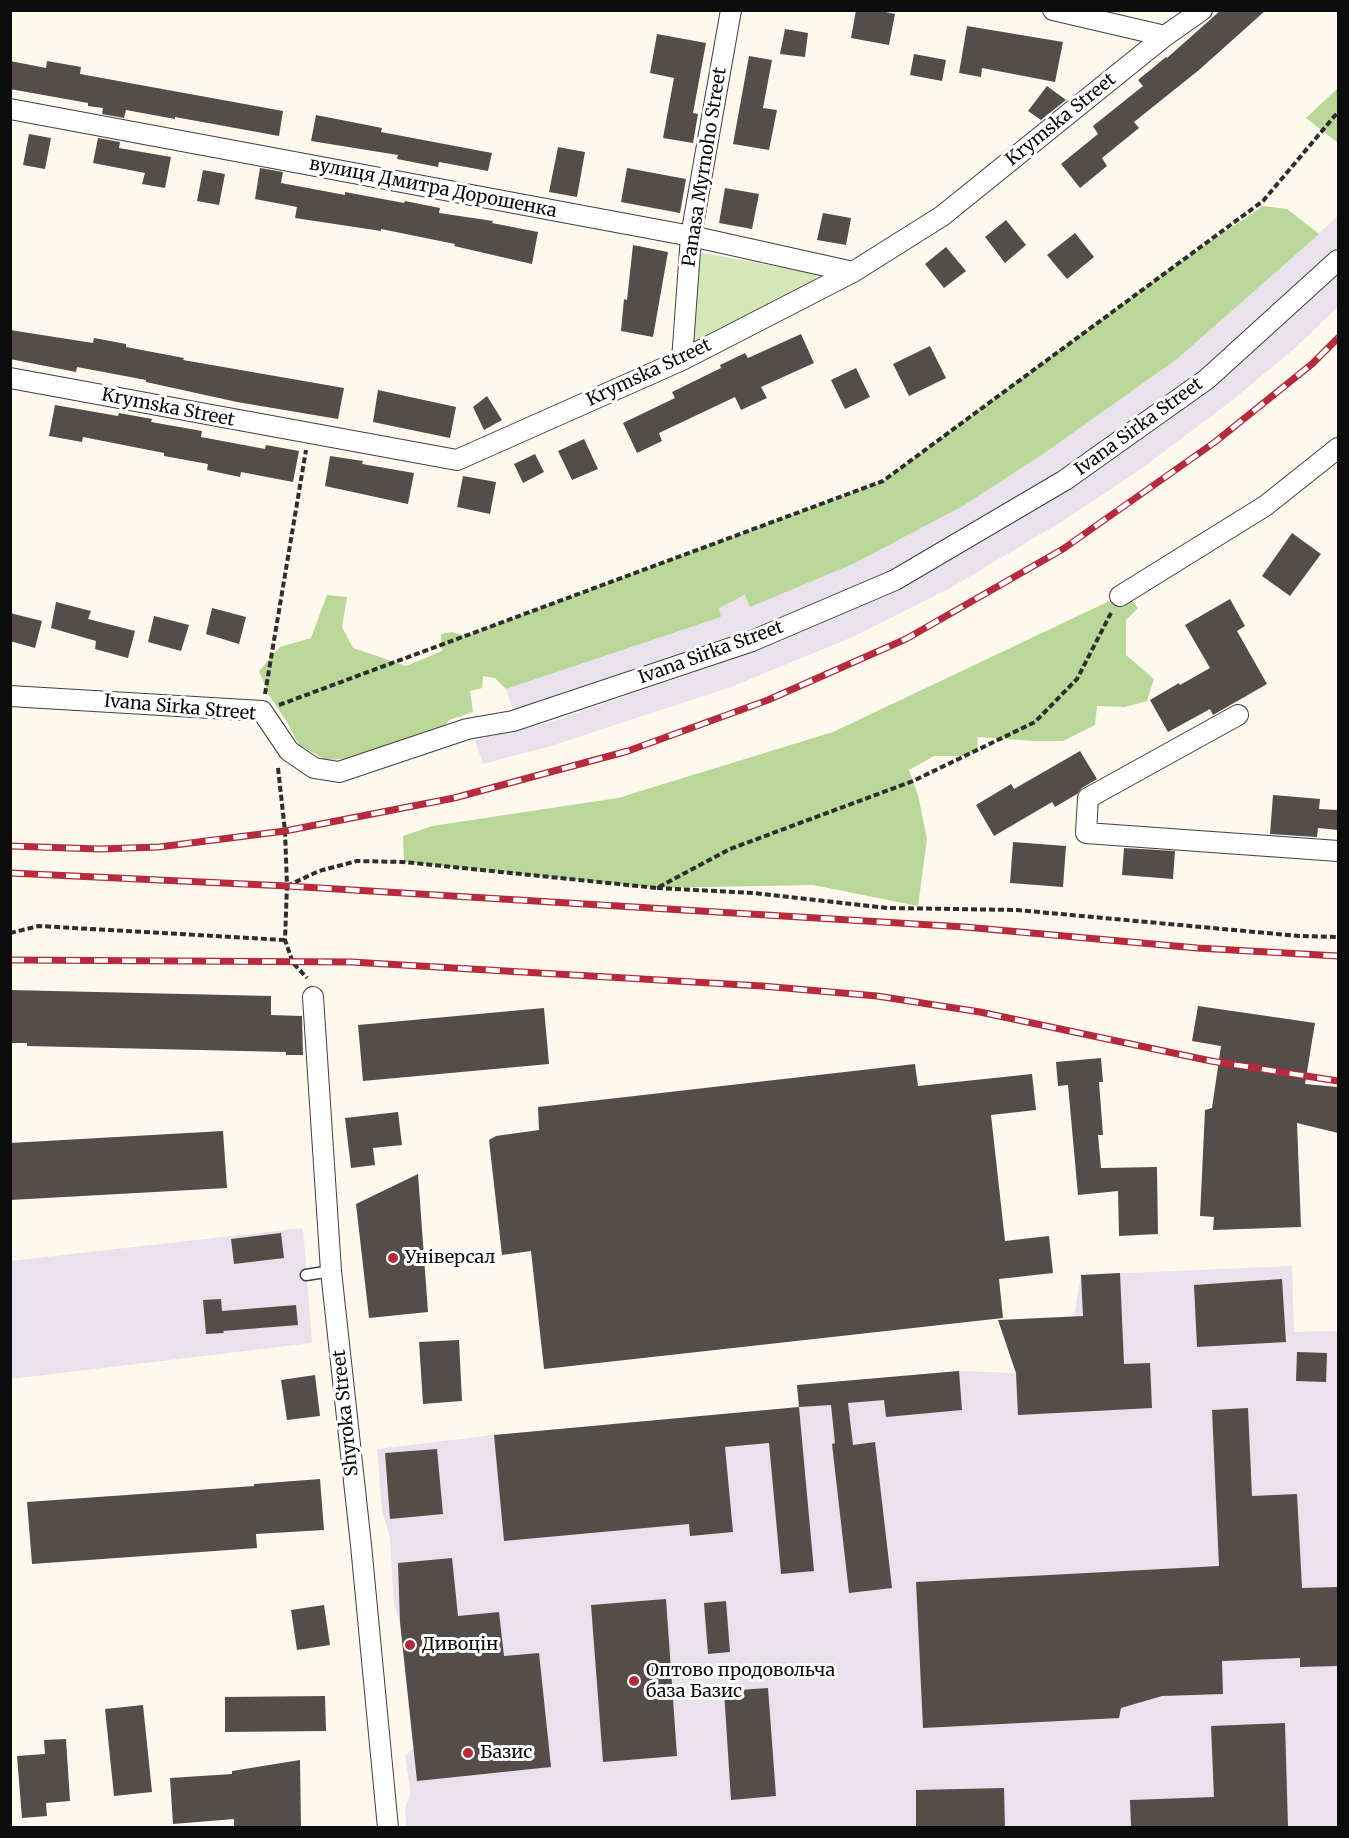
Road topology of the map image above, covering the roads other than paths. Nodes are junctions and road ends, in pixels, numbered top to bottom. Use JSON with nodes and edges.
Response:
{"nodes":[{"id":1,"x":731,"y":10,"type":"edge"},
{"id":2,"x":1053,"y":10,"type":"edge"},
{"id":3,"x":1202,"y":10,"type":"edge"},
{"id":4,"x":1165,"y":36,"type":"junction"},
{"id":5,"x":10,"y":109,"type":"edge"},
{"id":6,"x":691,"y":236,"type":"junction"},
{"id":7,"x":1338,"y":260,"type":"edge"},
{"id":8,"x":854,"y":272,"type":"junction"},
{"id":9,"x":682,"y":360,"type":"junction"},
{"id":10,"x":10,"y":378,"type":"edge"},
{"id":11,"x":1338,"y":448,"type":"edge"},
{"id":12,"x":1120,"y":596,"type":"road end"},
{"id":13,"x":10,"y":696,"type":"edge"},
{"id":14,"x":1238,"y":715,"type":"dead end"},
{"id":15,"x":1338,"y":851,"type":"edge"},
{"id":16,"x":313,"y":997,"type":"dead end"},
{"id":17,"x":331,"y":1271,"type":"junction"},
{"id":18,"x":306,"y":1275,"type":"dead end"},
{"id":19,"x":388,"y":1827,"type":"edge"}],
"edges":[{"from":1,"to":6,"type":"street","name":"Panasa Myrnoho Street"},
{"from":2,"to":4,"type":"street"},
{"from":3,"to":4,"type":"street","name":"Krymska Street"},
{"from":4,"to":8,"type":"street","name":"Krymska Street"},
{"from":5,"to":6,"type":"street","name":"вулиця Дмитра Дорошенка"},
{"from":6,"to":8,"type":"street","name":"вулиця Дмитра Дорошенка"},
{"from":6,"to":9,"type":"street","name":"Panasa Myrnoho Street"},
{"from":7,"to":13,"type":"street","name":"Ivana Sirka Street"},
{"from":8,"to":9,"type":"street","name":"Krymska Street"},
{"from":9,"to":10,"type":"street","name":"Krymska Street"},
{"from":11,"to":12,"type":"street"},
{"from":14,"to":15,"type":"street"},
{"from":16,"to":17,"type":"street","name":"Shyroka Street"},
{"from":17,"to":18,"type":"lane"},
{"from":17,"to":19,"type":"street","name":"Shyroka Street"}]}
